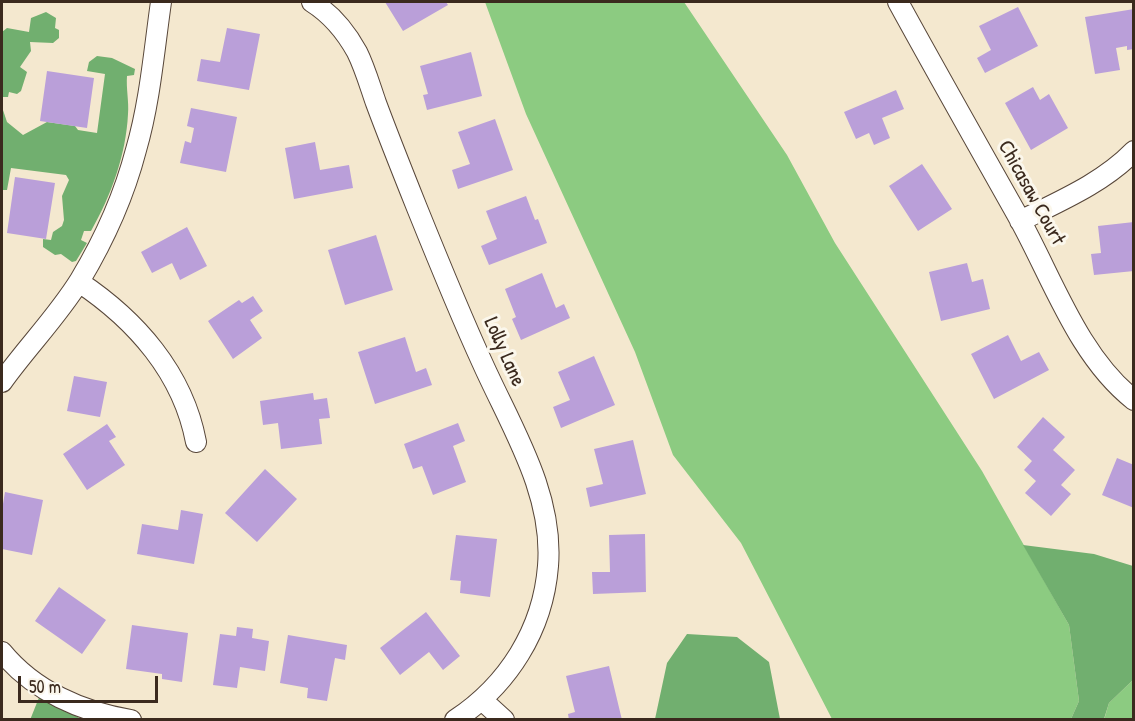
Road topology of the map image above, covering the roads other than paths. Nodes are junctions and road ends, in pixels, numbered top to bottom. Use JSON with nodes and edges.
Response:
{"nodes":[{"id":1,"x":161,"y":2,"type":"edge"},
{"id":2,"x":312,"y":2,"type":"edge"},
{"id":3,"x":898,"y":2,"type":"edge"},
{"id":4,"x":1134,"y":151,"type":"edge"},
{"id":5,"x":1020,"y":220,"type":"junction"},
{"id":6,"x":79,"y":282,"type":"junction"},
{"id":7,"x":2,"y":381,"type":"edge"},
{"id":8,"x":1134,"y":400,"type":"edge"},
{"id":9,"x":196,"y":442,"type":"dead end"},
{"id":10,"x":2,"y":652,"type":"edge"},
{"id":11,"x":482,"y":700,"type":"junction"},
{"id":12,"x":131,"y":720,"type":"edge"},
{"id":13,"x":456,"y":720,"type":"edge"},
{"id":14,"x":504,"y":720,"type":"edge"}],
"edges":[{"from":1,"to":6,"type":"street"},
{"from":2,"to":11,"type":"street","name":"Lolly Lane"},
{"from":3,"to":5,"type":"street","name":"Chicasaw Court"},
{"from":4,"to":5,"type":"street"},
{"from":5,"to":8,"type":"street","name":"Chicasaw Court"},
{"from":6,"to":7,"type":"street"},
{"from":6,"to":9,"type":"street"},
{"from":10,"to":12,"type":"street"},
{"from":11,"to":13,"type":"street","name":"Lolly Lane"},
{"from":11,"to":14,"type":"street"}]}
